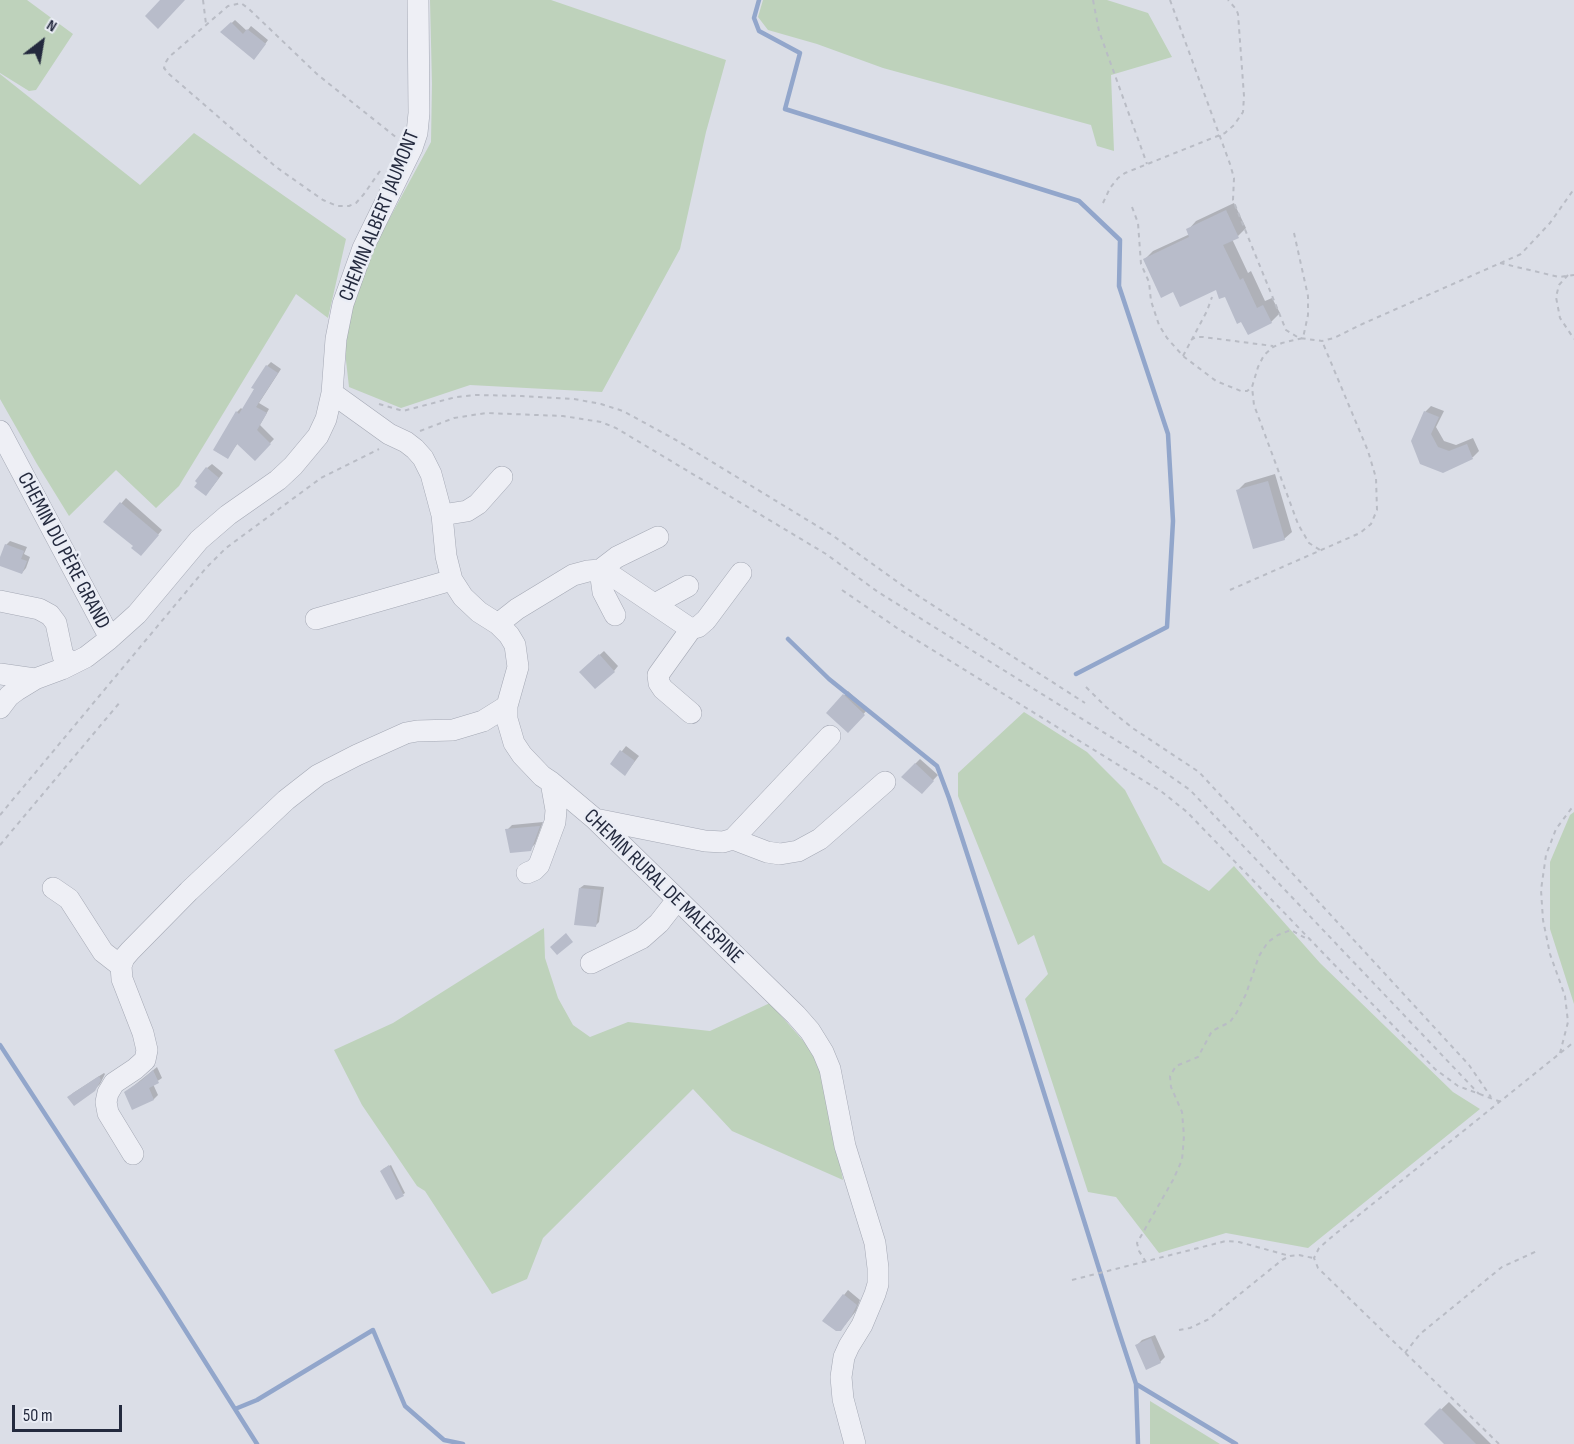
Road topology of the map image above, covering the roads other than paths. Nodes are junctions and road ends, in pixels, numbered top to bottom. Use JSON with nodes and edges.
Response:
{"nodes":[{"id":1,"x":418,"y":0,"type":"edge"},
{"id":2,"x":332,"y":393,"type":"junction"},
{"id":3,"x":0,"y":431,"type":"edge"},
{"id":4,"x":502,"y":477,"type":"dead end"},
{"id":5,"x":442,"y":515,"type":"junction"},
{"id":6,"x":658,"y":537,"type":"dead end"},
{"id":7,"x":600,"y":570,"type":"junction"},
{"id":8,"x":741,"y":573,"type":"dead end"},
{"id":9,"x":452,"y":580,"type":"junction"},
{"id":10,"x":688,"y":586,"type":"dead end"},
{"id":11,"x":0,"y":601,"type":"edge"},
{"id":12,"x":655,"y":604,"type":"junction"},
{"id":13,"x":615,"y":615,"type":"dead end"},
{"id":14,"x":316,"y":620,"type":"dead end"},
{"id":15,"x":498,"y":624,"type":"junction"},
{"id":16,"x":691,"y":629,"type":"junction"},
{"id":17,"x":110,"y":638,"type":"junction"},
{"id":18,"x":73,"y":663,"type":"junction"},
{"id":19,"x":0,"y":674,"type":"edge"},
{"id":20,"x":35,"y":679,"type":"junction"},
{"id":21,"x":507,"y":706,"type":"junction"},
{"id":22,"x":0,"y":708,"type":"edge"},
{"id":23,"x":691,"y":713,"type":"dead end"},
{"id":24,"x":830,"y":736,"type":"dead end"},
{"id":25,"x":550,"y":782,"type":"junction"},
{"id":26,"x":885,"y":782,"type":"dead end"},
{"id":27,"x":595,"y":819,"type":"junction"},
{"id":28,"x":733,"y":839,"type":"junction"},
{"id":29,"x":527,"y":873,"type":"dead end"},
{"id":30,"x":53,"y":888,"type":"dead end"},
{"id":31,"x":677,"y":900,"type":"junction"},
{"id":32,"x":591,"y":963,"type":"dead end"},
{"id":33,"x":121,"y":966,"type":"junction"},
{"id":34,"x":133,"y":1154,"type":"dead end"},
{"id":35,"x":855,"y":1444,"type":"edge"}],
"edges":[{"from":1,"to":2,"type":"street","name":"CHEMIN ALBERT JAUMONT"},
{"from":2,"to":5,"type":"street","name":"CHEMIN RURAL DE MALESPINE"},
{"from":2,"to":17,"type":"street","name":"CHEMIN ALBERT JAUMONT"},
{"from":3,"to":17,"type":"street","name":"CHEMIN DU PÈRE GRAND"},
{"from":4,"to":5,"type":"street"},
{"from":5,"to":9,"type":"street","name":"CHEMIN RURAL DE MALESPINE"},
{"from":6,"to":7,"type":"street"},
{"from":7,"to":12,"type":"street"},
{"from":7,"to":13,"type":"street"},
{"from":7,"to":15,"type":"street"},
{"from":8,"to":16,"type":"street"},
{"from":9,"to":14,"type":"street"},
{"from":9,"to":15,"type":"street","name":"CHEMIN RURAL DE MALESPINE"},
{"from":10,"to":12,"type":"street"},
{"from":11,"to":18,"type":"street"},
{"from":12,"to":16,"type":"street"},
{"from":15,"to":21,"type":"street","name":"CHEMIN RURAL DE MALESPINE"},
{"from":16,"to":23,"type":"street"},
{"from":17,"to":18,"type":"street","name":"CHEMIN ALBERT JAUMONT"},
{"from":18,"to":20,"type":"street","name":"CHEMIN ALBERT JAUMONT"},
{"from":19,"to":20,"type":"street"},
{"from":20,"to":22,"type":"street","name":"CHEMIN ALBERT JAUMONT"},
{"from":21,"to":25,"type":"street","name":"CHEMIN RURAL DE MALESPINE"},
{"from":21,"to":33,"type":"street"},
{"from":24,"to":28,"type":"street"},
{"from":25,"to":27,"type":"street","name":"CHEMIN RURAL DE MALESPINE"},
{"from":25,"to":29,"type":"street"},
{"from":26,"to":28,"type":"street"},
{"from":27,"to":28,"type":"street"},
{"from":27,"to":31,"type":"street","name":"CHEMIN RURAL DE MALESPINE"},
{"from":30,"to":33,"type":"street"},
{"from":31,"to":32,"type":"street"},
{"from":31,"to":35,"type":"street","name":"CHEMIN RURAL DE MALESPINE"},
{"from":33,"to":34,"type":"street"}]}
